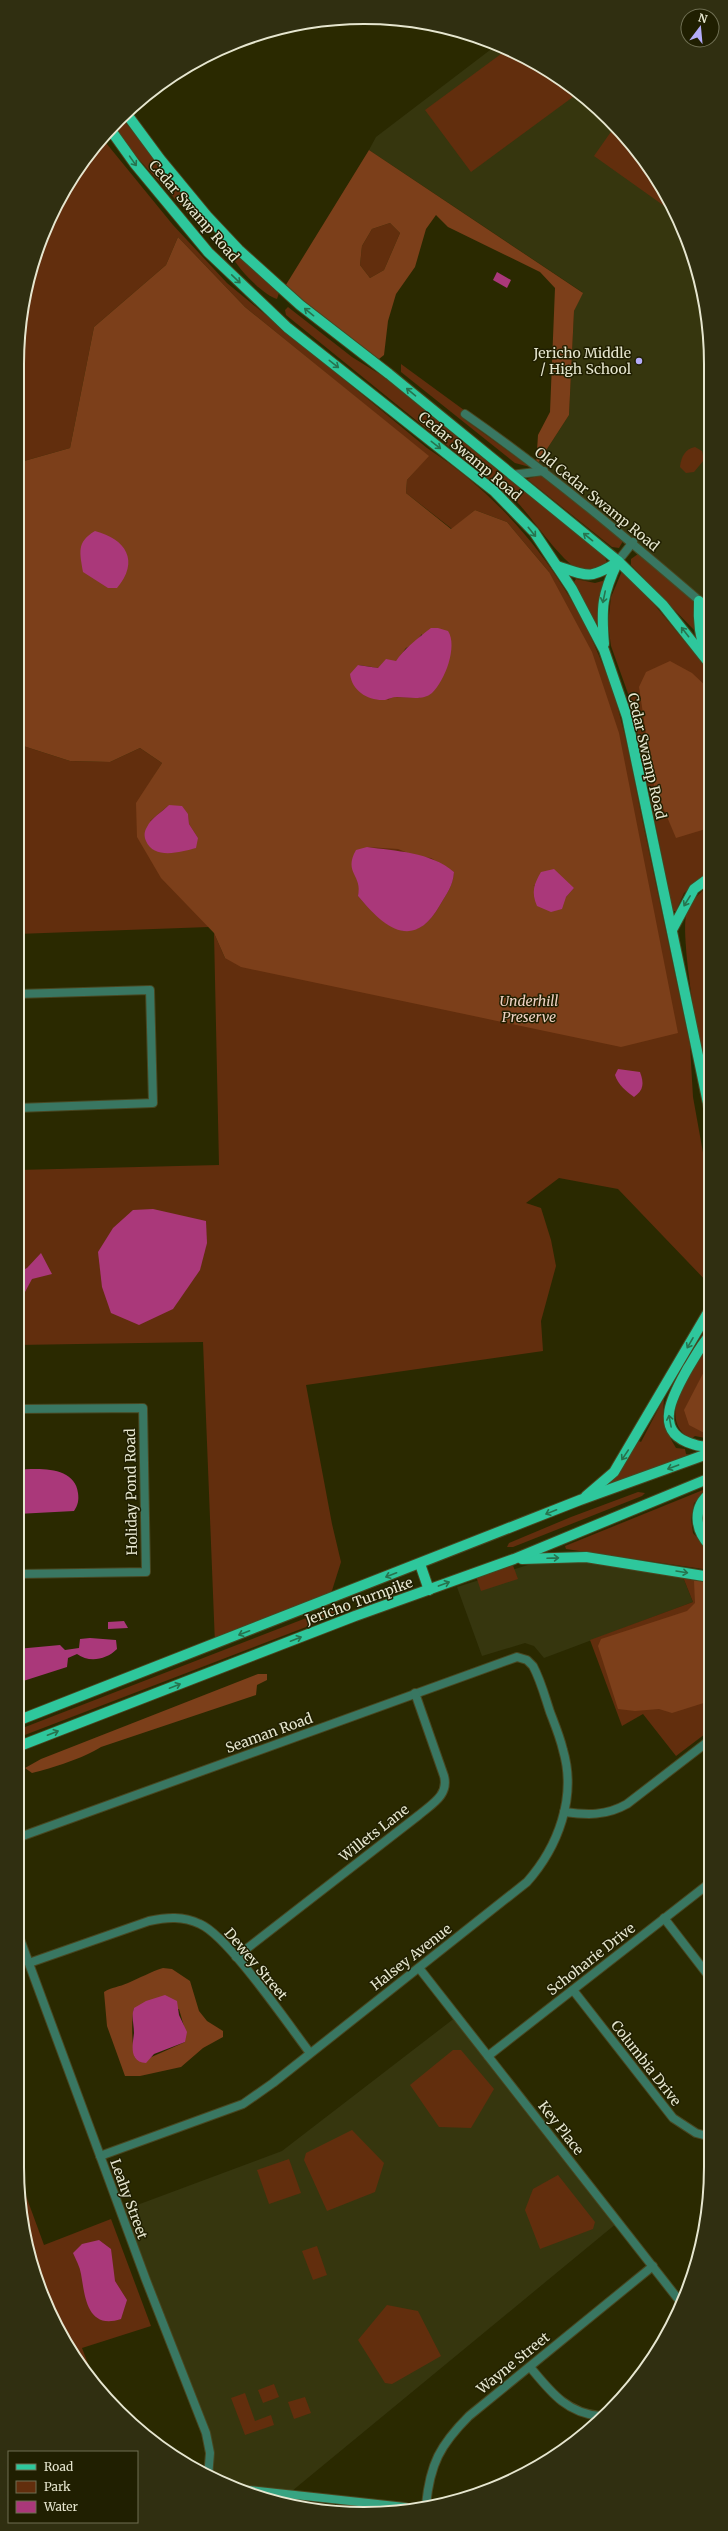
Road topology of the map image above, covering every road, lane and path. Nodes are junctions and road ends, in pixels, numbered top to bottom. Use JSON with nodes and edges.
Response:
{"nodes":[{"id":1,"x":130,"y":118,"type":"edge"},
{"id":2,"x":114,"y":134,"type":"edge"},
{"id":3,"x":466,"y":414,"type":"dead end"},
{"id":4,"x":544,"y":471,"type":"junction"},
{"id":5,"x":511,"y":475,"type":"junction"},
{"id":6,"x":633,"y":542,"type":"junction"},
{"id":7,"x":618,"y":561,"type":"junction"},
{"id":8,"x":557,"y":566,"type":"junction"},
{"id":9,"x":700,"y":601,"type":"junction"},
{"id":10,"x":704,"y":605,"type":"edge"},
{"id":11,"x":604,"y":650,"type":"junction"},
{"id":12,"x":704,"y":650,"type":"edge"},
{"id":13,"x":704,"y":656,"type":"edge"},
{"id":14,"x":704,"y":882,"type":"edge"},
{"id":15,"x":672,"y":930,"type":"junction"},
{"id":16,"x":24,"y":994,"type":"edge"},
{"id":17,"x":704,"y":1084,"type":"edge"},
{"id":18,"x":24,"y":1108,"type":"edge"},
{"id":19,"x":704,"y":1319,"type":"edge"},
{"id":20,"x":704,"y":1345,"type":"edge"},
{"id":21,"x":24,"y":1409,"type":"edge"},
{"id":22,"x":704,"y":1447,"type":"edge"},
{"id":23,"x":704,"y":1455,"type":"edge"},
{"id":24,"x":704,"y":1480,"type":"edge"},
{"id":25,"x":580,"y":1500,"type":"junction"},
{"id":26,"x":704,"y":1500,"type":"edge"},
{"id":27,"x":704,"y":1540,"type":"edge"},
{"id":28,"x":514,"y":1559,"type":"junction"},
{"id":29,"x":420,"y":1564,"type":"junction"},
{"id":30,"x":24,"y":1574,"type":"edge"},
{"id":31,"x":704,"y":1576,"type":"edge"},
{"id":32,"x":429,"y":1590,"type":"junction"},
{"id":33,"x":529,"y":1662,"type":"joint"},
{"id":34,"x":415,"y":1693,"type":"junction"},
{"id":35,"x":24,"y":1718,"type":"edge"},
{"id":36,"x":24,"y":1744,"type":"edge"},
{"id":37,"x":704,"y":1745,"type":"edge"},
{"id":38,"x":564,"y":1812,"type":"junction"},
{"id":39,"x":24,"y":1835,"type":"edge"},
{"id":40,"x":704,"y":1887,"type":"edge"},
{"id":41,"x":664,"y":1918,"type":"junction"},
{"id":42,"x":24,"y":1950,"type":"edge"},
{"id":43,"x":236,"y":1957,"type":"junction"},
{"id":44,"x":29,"y":1963,"type":"junction"},
{"id":45,"x":419,"y":1968,"type":"junction"},
{"id":46,"x":704,"y":1970,"type":"edge"},
{"id":47,"x":573,"y":1990,"type":"junction"},
{"id":48,"x":310,"y":2053,"type":"junction"},
{"id":49,"x":488,"y":2056,"type":"junction"},
{"id":50,"x":704,"y":2135,"type":"edge"},
{"id":51,"x":100,"y":2156,"type":"junction"},
{"id":52,"x":653,"y":2266,"type":"junction"},
{"id":53,"x":678,"y":2298,"type":"edge"},
{"id":54,"x":530,"y":2367,"type":"junction"},
{"id":55,"x":596,"y":2415,"type":"edge"},
{"id":56,"x":209,"y":2469,"type":"edge"},
{"id":57,"x":264,"y":2492,"type":"edge"},
{"id":58,"x":426,"y":2501,"type":"edge"},
{"id":59,"x":391,"y":2506,"type":"edge"}],
"edges":[{"from":5,"to":1,"type":"main road","name":"Cedar Swamp Road","one_way":true},
{"from":2,"to":8,"type":"main road","name":"Cedar Swamp Road","one_way":true},
{"from":3,"to":4,"type":"street","name":"Old Cedar Swamp Road"},
{"from":4,"to":5,"type":"street"},
{"from":4,"to":6,"type":"street","name":"Old Cedar Swamp Road"},
{"from":7,"to":5,"type":"main road","name":"Cedar Swamp Road","one_way":true},
{"from":6,"to":7,"type":"street"},
{"from":6,"to":9,"type":"street","name":"Old Cedar Swamp Road"},
{"from":7,"to":8,"type":"main road"},
{"from":7,"to":11,"type":"main road","one_way":true},
{"from":13,"to":7,"type":"main road","name":"Cedar Swamp Road","one_way":true},
{"from":8,"to":11,"type":"main road","name":"Cedar Swamp Road"},
{"from":9,"to":10,"type":"street","name":"Old Cedar Swamp Road"},
{"from":9,"to":12,"type":"main road"},
{"from":11,"to":15,"type":"main road","name":"Cedar Swamp Road"},
{"from":14,"to":15,"type":"main road","one_way":true},
{"from":15,"to":17,"type":"main road","name":"Cedar Swamp Road"},
{"from":16,"to":18,"type":"street"},
{"from":19,"to":25,"type":"main road","one_way":true},
{"from":22,"to":20,"type":"main road","one_way":true},
{"from":21,"to":30,"type":"street","name":"Holiday Pond Road"},
{"from":23,"to":25,"type":"main road","name":"Jericho Turnpike","one_way":true},
{"from":24,"to":28,"type":"main road","name":"Jericho Turnpike"},
{"from":25,"to":29,"type":"main road","name":"Jericho Turnpike","one_way":true},
{"from":26,"to":27,"type":"main road"},
{"from":28,"to":31,"type":"main road","one_way":true},
{"from":32,"to":28,"type":"main road","name":"Jericho Turnpike","one_way":true},
{"from":29,"to":32,"type":"main road"},
{"from":29,"to":35,"type":"main road","name":"Jericho Turnpike","one_way":true},
{"from":36,"to":32,"type":"main road","name":"Jericho Turnpike","one_way":true},
{"from":33,"to":34,"type":"street","name":"Seaman Road"},
{"from":33,"to":38,"type":"street","name":"Halsey Avenue"},
{"from":34,"to":39,"type":"street","name":"Seaman Road"},
{"from":34,"to":43,"type":"street","name":"Willets Lane"},
{"from":37,"to":38,"type":"street"},
{"from":38,"to":45,"type":"street","name":"Halsey Avenue"},
{"from":40,"to":41,"type":"street","name":"Schoharie Drive"},
{"from":41,"to":46,"type":"street"},
{"from":41,"to":47,"type":"street","name":"Schoharie Drive"},
{"from":42,"to":44,"type":"street","name":"Leahy Street"},
{"from":43,"to":44,"type":"street","name":"Dewey Street"},
{"from":43,"to":48,"type":"street","name":"Dewey Street"},
{"from":44,"to":51,"type":"street","name":"Leahy Street"},
{"from":45,"to":48,"type":"street","name":"Halsey Avenue"},
{"from":45,"to":49,"type":"street","name":"Key Place"},
{"from":47,"to":49,"type":"street","name":"Schoharie Drive"},
{"from":47,"to":50,"type":"street","name":"Columbia Drive"},
{"from":48,"to":51,"type":"street","name":"Halsey Avenue"},
{"from":49,"to":52,"type":"street","name":"Key Place"},
{"from":51,"to":56,"type":"street","name":"Leahy Street"},
{"from":52,"to":53,"type":"street","name":"Key Place"},
{"from":52,"to":54,"type":"street","name":"Wayne Street"},
{"from":54,"to":55,"type":"street"},
{"from":54,"to":58,"type":"street","name":"Wayne Street"},
{"from":57,"to":59,"type":"main road"}]}
